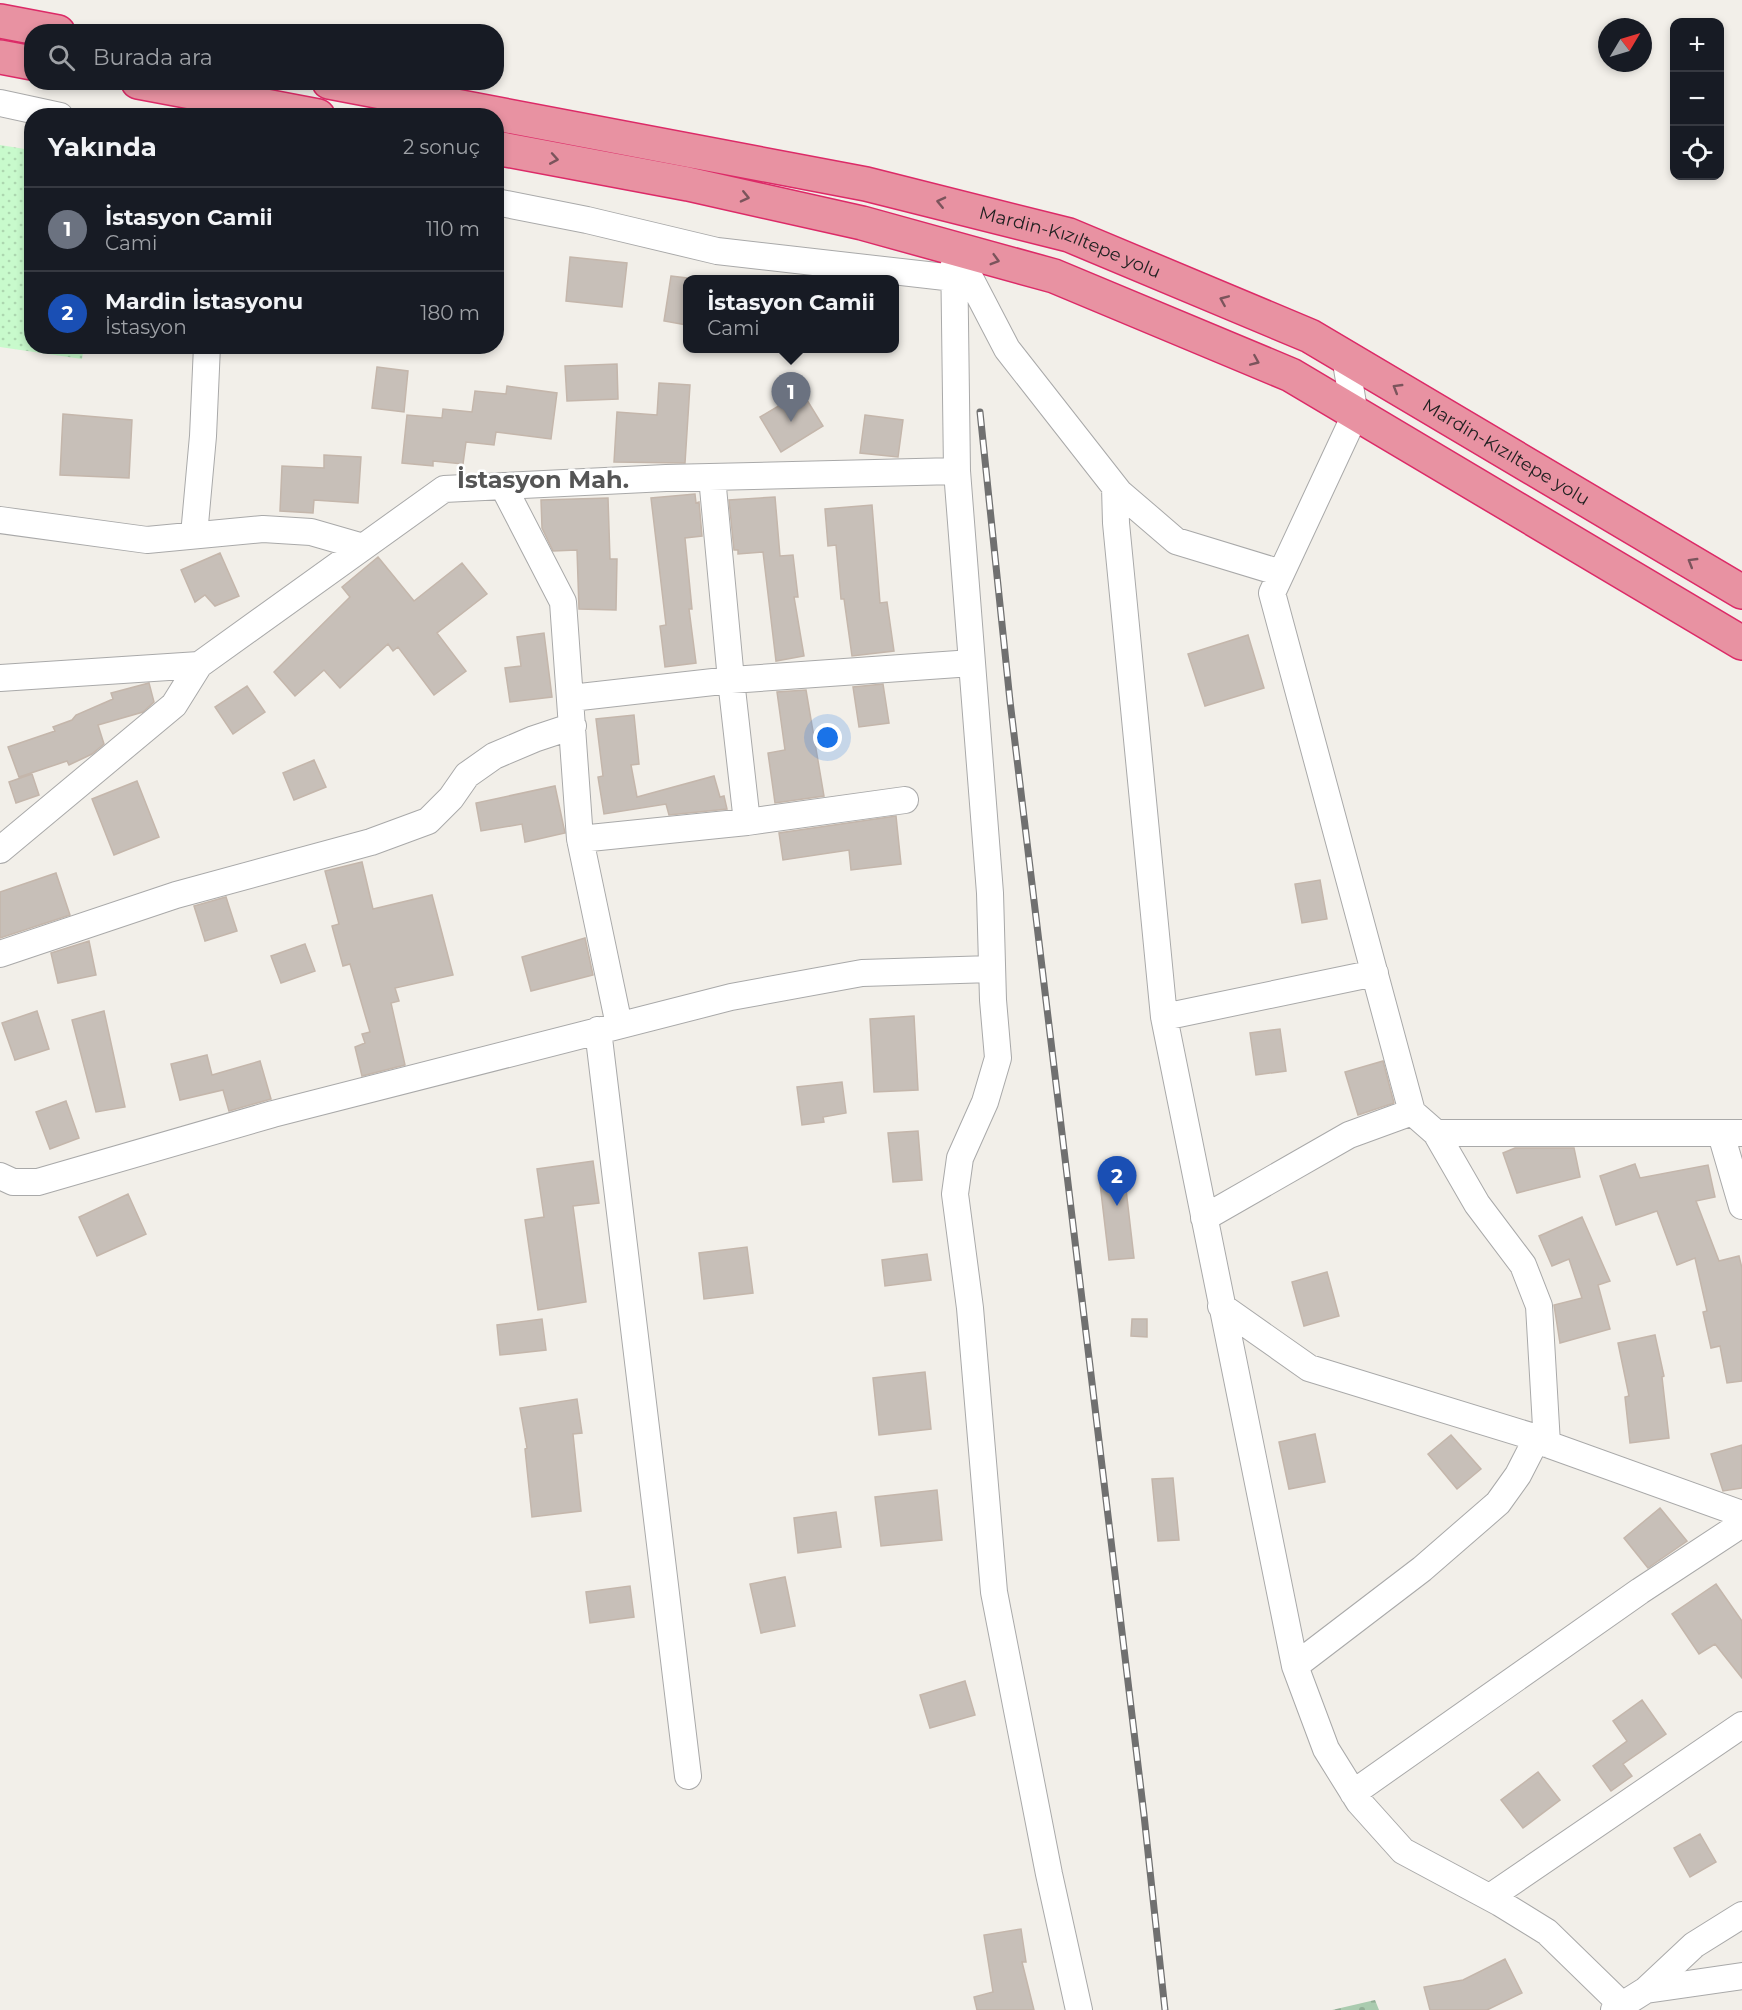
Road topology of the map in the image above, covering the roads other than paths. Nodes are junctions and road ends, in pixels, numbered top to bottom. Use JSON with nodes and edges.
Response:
{"nodes":[{"id":1,"x":0,"y":21,"type":"edge"},
{"id":2,"x":24,"y":26,"type":"edge"},
{"id":3,"x":0,"y":57,"type":"edge"},
{"id":4,"x":24,"y":62,"type":"edge"},
{"id":5,"x":163,"y":90,"type":"edge"},
{"id":6,"x":371,"y":90,"type":"edge"},
{"id":7,"x":0,"y":103,"type":"edge"},
{"id":8,"x":209,"y":105,"type":"edge"},
{"id":9,"x":24,"y":108,"type":"edge"},
{"id":10,"x":239,"y":108,"type":"edge"},
{"id":11,"x":466,"y":108,"type":"edge"},
{"id":12,"x":504,"y":115,"type":"edge"},
{"id":13,"x":504,"y":150,"type":"edge"},
{"id":14,"x":504,"y":204,"type":"edge"},
{"id":15,"x":954,"y":263,"type":"junction"},
{"id":16,"x":207,"y":354,"type":"edge"},
{"id":17,"x":1345,"y":357,"type":"junction"},
{"id":18,"x":1355,"y":415,"type":"junction"},
{"id":19,"x":957,"y":471,"type":"junction"},
{"id":20,"x":712,"y":477,"type":"junction"},
{"id":21,"x":503,"y":486,"type":"junction"},
{"id":22,"x":1115,"y":487,"type":"junction"},
{"id":23,"x":0,"y":520,"type":"edge"},
{"id":24,"x":194,"y":535,"type":"junction"},
{"id":25,"x":363,"y":547,"type":"junction"},
{"id":26,"x":1281,"y":573,"type":"junction"},
{"id":27,"x":1742,"y":592,"type":"edge"},
{"id":28,"x":1742,"y":643,"type":"edge"},
{"id":29,"x":972,"y":663,"type":"junction"},
{"id":30,"x":200,"y":665,"type":"junction"},
{"id":31,"x":0,"y":678,"type":"edge"},
{"id":32,"x":730,"y":680,"type":"junction"},
{"id":33,"x":571,"y":698,"type":"junction"},
{"id":34,"x":573,"y":726,"type":"junction"},
{"id":35,"x":905,"y":800,"type":"dead end"},
{"id":36,"x":747,"y":822,"type":"junction"},
{"id":37,"x":580,"y":839,"type":"junction"},
{"id":38,"x":0,"y":849,"type":"edge"},
{"id":39,"x":0,"y":954,"type":"edge"},
{"id":40,"x":992,"y":969,"type":"junction"},
{"id":41,"x":1375,"y":973,"type":"junction"},
{"id":42,"x":1164,"y":1017,"type":"junction"},
{"id":43,"x":608,"y":1027,"type":"junction"},
{"id":44,"x":1412,"y":1112,"type":"junction"},
{"id":45,"x":1436,"y":1133,"type":"junction"},
{"id":46,"x":1731,"y":1134,"type":"edge"},
{"id":47,"x":0,"y":1176,"type":"edge"},
{"id":48,"x":1742,"y":1206,"type":"edge"},
{"id":49,"x":1204,"y":1218,"type":"junction"},
{"id":50,"x":1221,"y":1306,"type":"junction"},
{"id":51,"x":1542,"y":1441,"type":"junction"},
{"id":52,"x":1742,"y":1514,"type":"edge"},
{"id":53,"x":1742,"y":1524,"type":"edge"},
{"id":54,"x":1295,"y":1666,"type":"junction"},
{"id":55,"x":1742,"y":1725,"type":"edge"},
{"id":56,"x":688,"y":1776,"type":"dead end"},
{"id":57,"x":1353,"y":1792,"type":"junction"},
{"id":58,"x":1490,"y":1897,"type":"junction"},
{"id":59,"x":1742,"y":1915,"type":"edge"},
{"id":60,"x":1742,"y":1976,"type":"edge"},
{"id":61,"x":1646,"y":1990,"type":"junction"},
{"id":62,"x":1618,"y":2007,"type":"edge"},
{"id":63,"x":1079,"y":2010,"type":"edge"}],
"edges":[{"from":1,"to":2,"type":"highway"},
{"from":3,"to":4,"type":"highway"},
{"from":5,"to":8,"type":"highway"},
{"from":11,"to":6,"type":"highway","name":"Mardin-Kızıltepe yolu","one_way":true},
{"from":7,"to":9,"type":"street"},
{"from":8,"to":10,"type":"highway"},
{"from":17,"to":12,"type":"highway","name":"Mardin-Kızıltepe yolu","one_way":true},
{"from":13,"to":15,"type":"highway","name":"Mardin-Kızıltepe yolu","one_way":true},
{"from":14,"to":15,"type":"street"},
{"from":15,"to":18,"type":"highway","name":"Mardin-Kızıltepe yolu","one_way":true},
{"from":15,"to":19,"type":"street"},
{"from":15,"to":22,"type":"street"},
{"from":16,"to":24,"type":"street"},
{"from":17,"to":18,"type":"street"},
{"from":27,"to":17,"type":"highway","name":"Mardin-Kızıltepe yolu","one_way":true},
{"from":18,"to":26,"type":"street"},
{"from":18,"to":28,"type":"highway","name":"Mardin-Kızıltepe yolu"},
{"from":19,"to":20,"type":"street"},
{"from":19,"to":29,"type":"street"},
{"from":20,"to":21,"type":"street"},
{"from":20,"to":32,"type":"street"},
{"from":21,"to":25,"type":"street"},
{"from":21,"to":33,"type":"street"},
{"from":22,"to":26,"type":"street"},
{"from":22,"to":42,"type":"street"},
{"from":23,"to":24,"type":"street"},
{"from":24,"to":25,"type":"street"},
{"from":25,"to":30,"type":"street"},
{"from":26,"to":41,"type":"street"},
{"from":29,"to":32,"type":"street"},
{"from":29,"to":40,"type":"street"},
{"from":30,"to":31,"type":"street"},
{"from":30,"to":38,"type":"street"},
{"from":32,"to":33,"type":"street"},
{"from":32,"to":36,"type":"street"},
{"from":33,"to":34,"type":"street"},
{"from":34,"to":37,"type":"street"},
{"from":34,"to":39,"type":"street"},
{"from":35,"to":36,"type":"street"},
{"from":36,"to":37,"type":"street"},
{"from":37,"to":43,"type":"street"},
{"from":40,"to":43,"type":"street"},
{"from":40,"to":63,"type":"street"},
{"from":41,"to":42,"type":"street"},
{"from":41,"to":44,"type":"street"},
{"from":42,"to":49,"type":"street"},
{"from":43,"to":47,"type":"street"},
{"from":43,"to":56,"type":"street"},
{"from":44,"to":45,"type":"street"},
{"from":44,"to":49,"type":"street"},
{"from":45,"to":46,"type":"street"},
{"from":45,"to":51,"type":"street"},
{"from":46,"to":48,"type":"street"},
{"from":49,"to":50,"type":"street"},
{"from":50,"to":51,"type":"street"},
{"from":50,"to":54,"type":"street"},
{"from":51,"to":52,"type":"street"},
{"from":51,"to":54,"type":"street"},
{"from":53,"to":57,"type":"street"},
{"from":54,"to":57,"type":"street"},
{"from":55,"to":58,"type":"street"},
{"from":57,"to":58,"type":"street"},
{"from":58,"to":62,"type":"street"},
{"from":59,"to":61,"type":"street"},
{"from":60,"to":61,"type":"street"},
{"from":61,"to":62,"type":"street"}]}
